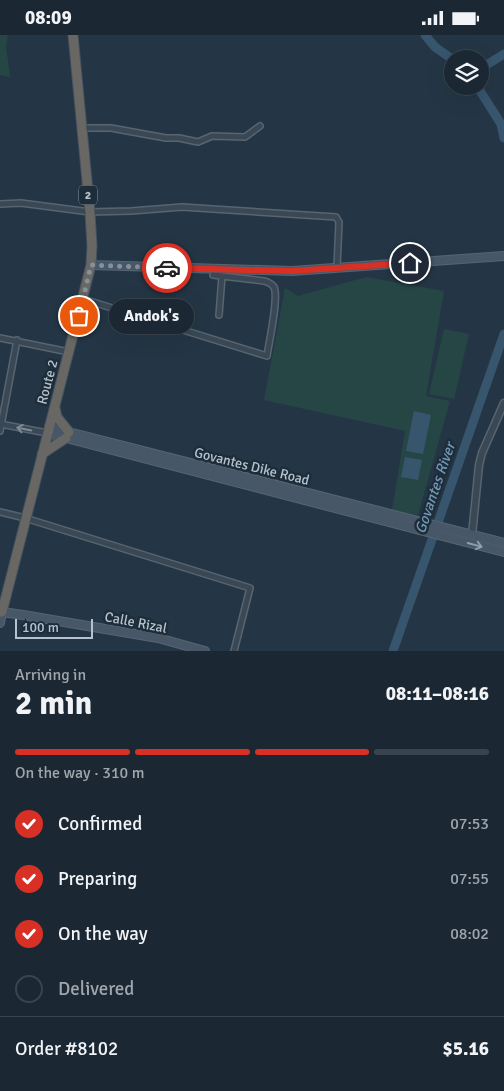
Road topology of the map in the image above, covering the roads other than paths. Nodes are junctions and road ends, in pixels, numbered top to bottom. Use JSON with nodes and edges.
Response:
{"nodes":[{"id":1,"x":73,"y":35,"type":"edge"},
{"id":2,"x":260,"y":126,"type":"dead end"},
{"id":3,"x":82,"y":128,"type":"junction"},
{"id":4,"x":0,"y":204,"type":"edge"},
{"id":5,"x":90,"y":212,"type":"junction"},
{"id":6,"x":504,"y":256,"type":"edge"},
{"id":7,"x":91,"y":265,"type":"junction"},
{"id":8,"x":337,"y":267,"type":"junction"},
{"id":9,"x":212,"y":275,"type":"dead end"},
{"id":10,"x":222,"y":276,"type":"junction"},
{"id":11,"x":83,"y":299,"type":"junction"},
{"id":12,"x":219,"y":315,"type":"dead end"},
{"id":13,"x":0,"y":338,"type":"edge"},
{"id":14,"x":17,"y":340,"type":"junction"},
{"id":15,"x":69,"y":353,"type":"junction"},
{"id":16,"x":504,"y":403,"type":"edge"},
{"id":17,"x":55,"y":405,"type":"junction"},
{"id":18,"x":1,"y":424,"type":"edge"},
{"id":19,"x":48,"y":430,"type":"junction"},
{"id":20,"x":0,"y":431,"type":"edge"},
{"id":21,"x":68,"y":435,"type":"junction"},
{"id":22,"x":42,"y":454,"type":"junction"},
{"id":23,"x":0,"y":512,"type":"edge"},
{"id":24,"x":25,"y":518,"type":"junction"},
{"id":25,"x":450,"y":534,"type":"junction"},
{"id":26,"x":472,"y":535,"type":"junction"},
{"id":27,"x":504,"y":543,"type":"edge"},
{"id":28,"x":504,"y":552,"type":"edge"},
{"id":29,"x":1,"y":612,"type":"edge"},
{"id":30,"x":0,"y":623,"type":"edge"},
{"id":31,"x":205,"y":651,"type":"edge"},
{"id":32,"x":234,"y":651,"type":"edge"}],
"edges":[{"from":1,"to":3,"type":"highway","name":"Route 2","number":"2"},
{"from":2,"to":3,"type":"street"},
{"from":3,"to":5,"type":"highway","name":"Route 2","number":"2"},
{"from":4,"to":5,"type":"street"},
{"from":5,"to":7,"type":"highway","name":"Route 2","number":"2"},
{"from":5,"to":8,"type":"street"},
{"from":6,"to":8,"type":"main road"},
{"from":7,"to":8,"type":"main road"},
{"from":7,"to":11,"type":"highway","name":"Route 2","number":"2"},
{"from":9,"to":10,"type":"street"},
{"from":10,"to":11,"type":"street"},
{"from":10,"to":12,"type":"street"},
{"from":11,"to":15,"type":"highway","name":"Route 2","number":"2"},
{"from":13,"to":14,"type":"street"},
{"from":14,"to":15,"type":"street"},
{"from":14,"to":18,"type":"street"},
{"from":15,"to":17,"type":"highway","name":"Route 2","number":"2"},
{"from":16,"to":26,"type":"street"},
{"from":17,"to":19,"type":"highway","name":"Route 2","number":"2"},
{"from":17,"to":21,"type":"highway"},
{"from":19,"to":18,"type":"street","one_way":true},
{"from":18,"to":20,"type":"street"},
{"from":19,"to":21,"type":"main road","name":"Govantes Dike Road"},
{"from":19,"to":22,"type":"highway","name":"Route 2","number":"2"},
{"from":21,"to":22,"type":"highway"},
{"from":21,"to":25,"type":"main road","name":"Govantes Dike Road"},
{"from":22,"to":24,"type":"highway","name":"Route 2","number":"2"},
{"from":23,"to":24,"type":"street"},
{"from":24,"to":29,"type":"highway","name":"Route 2","number":"2"},
{"from":24,"to":32,"type":"street"},
{"from":25,"to":26,"type":"main road"},
{"from":25,"to":28,"type":"main road","one_way":true},
{"from":26,"to":27,"type":"main road"},
{"from":29,"to":30,"type":"main road"},
{"from":29,"to":31,"type":"main road","name":"Calle Rizal"}]}
